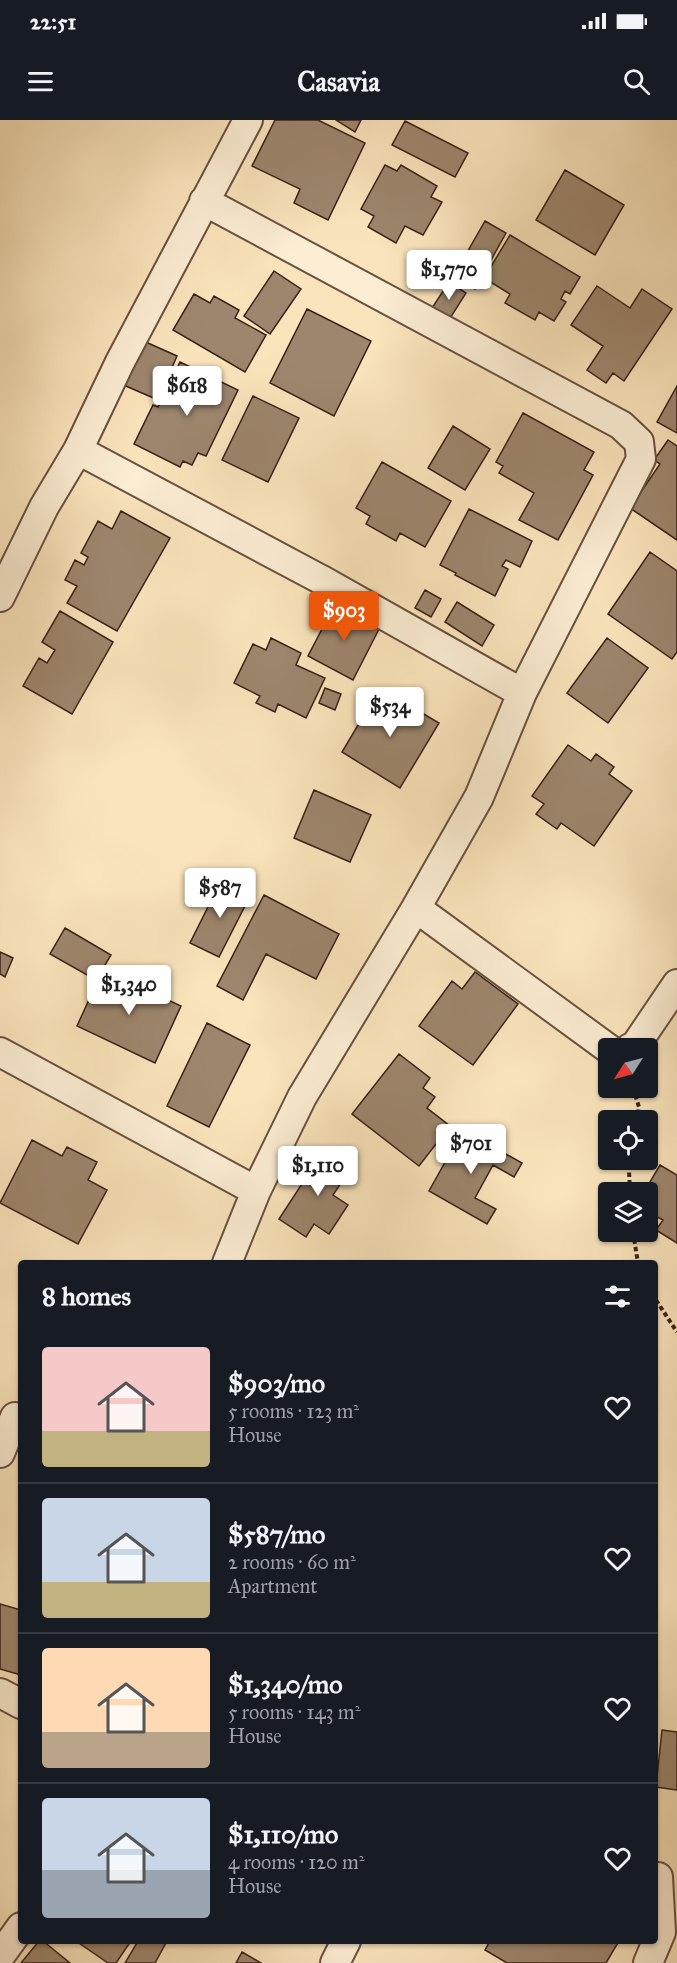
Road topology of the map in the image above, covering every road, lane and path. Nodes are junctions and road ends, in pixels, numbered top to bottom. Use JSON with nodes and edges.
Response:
{"nodes":[{"id":1,"x":248,"y":120,"type":"edge"},
{"id":2,"x":204,"y":201,"type":"junction"},
{"id":3,"x":78,"y":450,"type":"junction"},
{"id":4,"x":0,"y":597,"type":"edge"},
{"id":5,"x":522,"y":693,"type":"junction"},
{"id":6,"x":416,"y":908,"type":"junction"},
{"id":7,"x":677,"y":984,"type":"edge"},
{"id":8,"x":640,"y":1038,"type":"edge"},
{"id":9,"x":598,"y":1041,"type":"edge"},
{"id":10,"x":0,"y":1052,"type":"edge"},
{"id":11,"x":256,"y":1191,"type":"junction"},
{"id":12,"x":635,"y":1242,"type":"edge"},
{"id":13,"x":228,"y":1260,"type":"edge"},
{"id":14,"x":638,"y":1260,"type":"edge"},
{"id":15,"x":658,"y":1303,"type":"edge"},
{"id":16,"x":677,"y":1332,"type":"edge"},
{"id":17,"x":12,"y":1416,"type":"edge"},
{"id":18,"x":0,"y":1453,"type":"edge"},
{"id":19,"x":0,"y":1693,"type":"edge"},
{"id":20,"x":18,"y":1702,"type":"edge"},
{"id":21,"x":663,"y":1879,"type":"edge"},
{"id":22,"x":18,"y":1931,"type":"edge"},
{"id":23,"x":658,"y":1939,"type":"edge"},
{"id":24,"x":344,"y":1944,"type":"edge"},
{"id":25,"x":656,"y":1944,"type":"edge"},
{"id":26,"x":0,"y":1956,"type":"edge"},
{"id":27,"x":335,"y":1963,"type":"edge"},
{"id":28,"x":648,"y":1963,"type":"edge"}],
"edges":[{"from":1,"to":2,"type":"street"},
{"from":2,"to":3,"type":"street"},
{"from":2,"to":5,"type":"street"},
{"from":3,"to":4,"type":"street"},
{"from":3,"to":5,"type":"street"},
{"from":5,"to":6,"type":"street"},
{"from":6,"to":9,"type":"street"},
{"from":6,"to":11,"type":"street"},
{"from":7,"to":8,"type":"street"},
{"from":10,"to":11,"type":"street"},
{"from":11,"to":13,"type":"street"},
{"from":12,"to":14,"type":"path"},
{"from":15,"to":16,"type":"path"},
{"from":17,"to":18,"type":"street"},
{"from":19,"to":20,"type":"street"},
{"from":21,"to":23,"type":"street"},
{"from":22,"to":26,"type":"street"},
{"from":24,"to":27,"type":"street"},
{"from":25,"to":28,"type":"street"}]}
